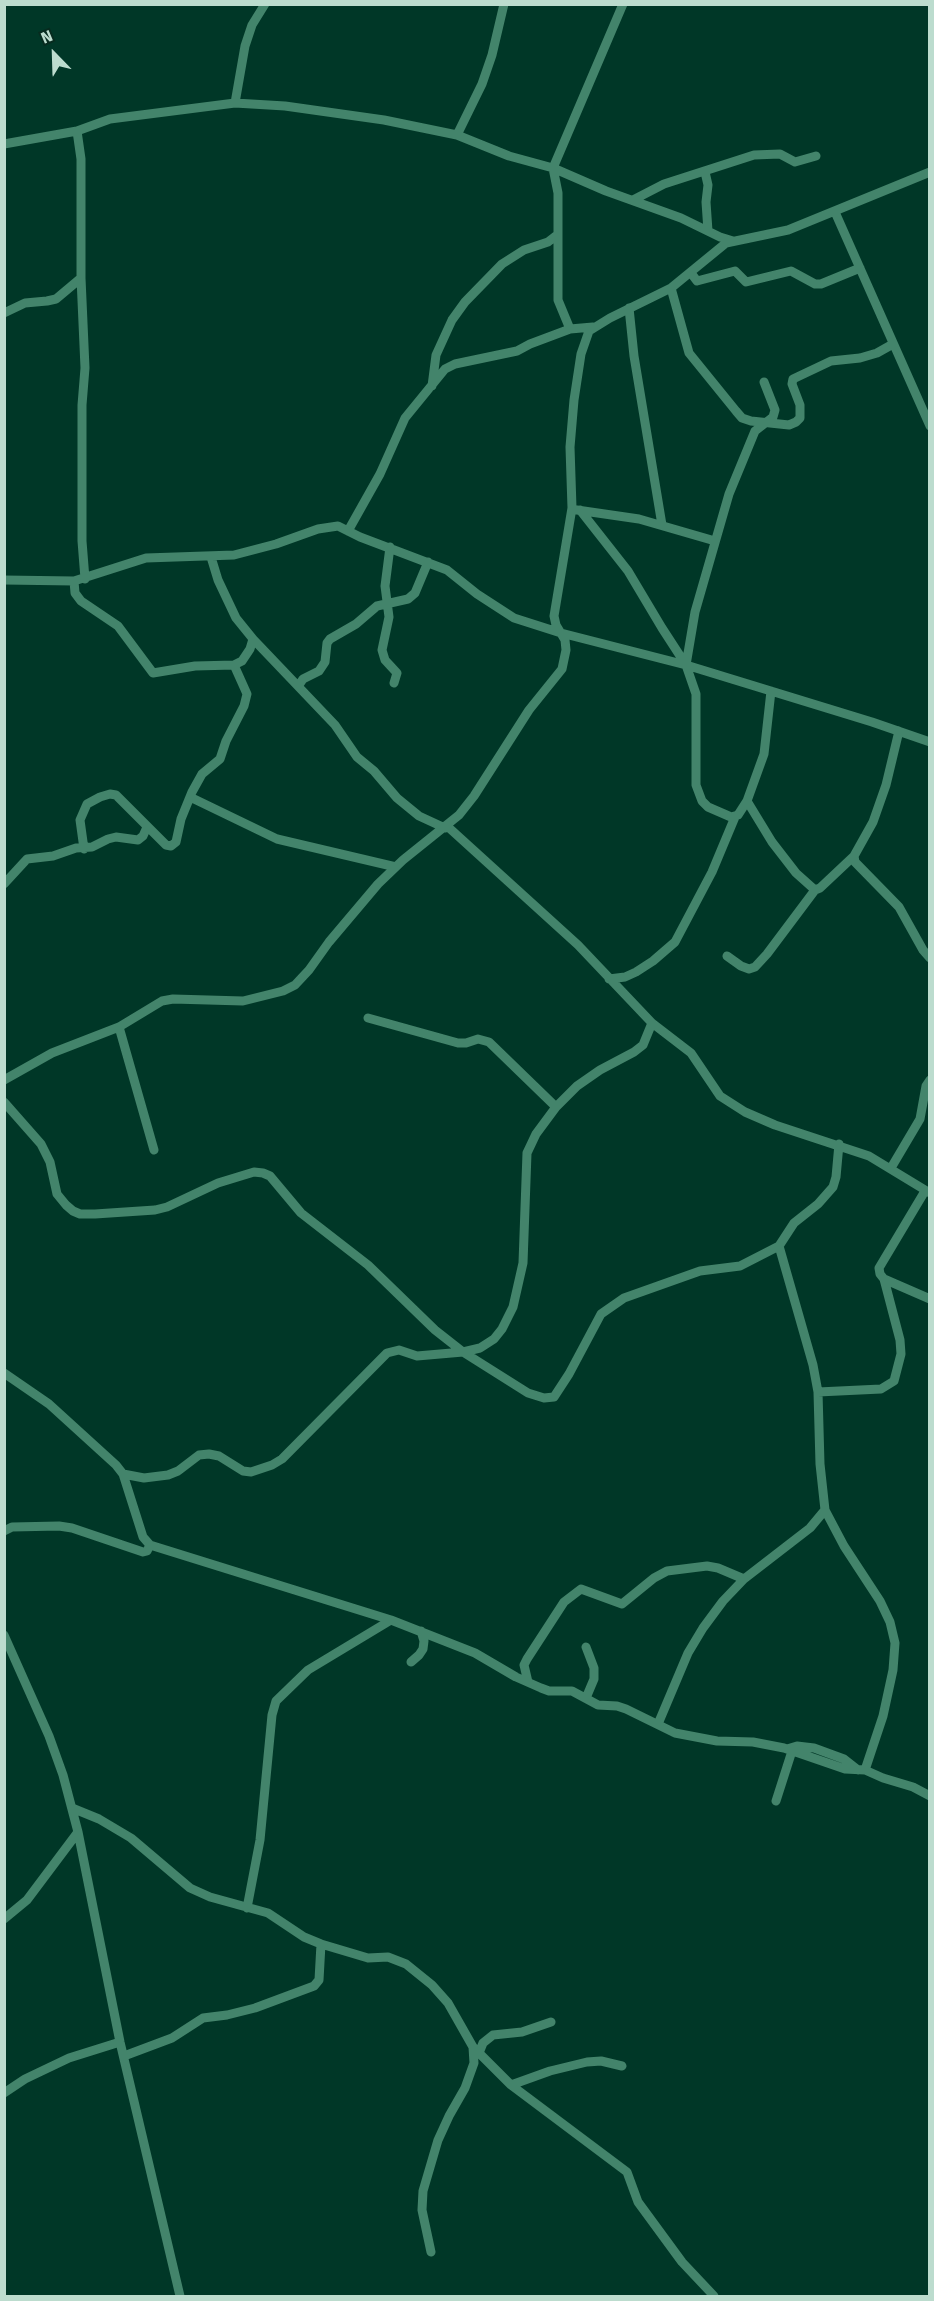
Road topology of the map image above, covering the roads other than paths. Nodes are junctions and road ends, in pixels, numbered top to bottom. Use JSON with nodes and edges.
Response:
{"nodes":[{"id":1,"x":265,"y":4,"type":"edge"},
{"id":2,"x":504,"y":4,"type":"edge"},
{"id":3,"x":623,"y":4,"type":"edge"},
{"id":4,"x":235,"y":103,"type":"junction"},
{"id":5,"x":77,"y":130,"type":"junction"},
{"id":6,"x":457,"y":135,"type":"junction"},
{"id":7,"x":4,"y":144,"type":"edge"},
{"id":8,"x":816,"y":156,"type":"dead end"},
{"id":9,"x":553,"y":168,"type":"junction"},
{"id":10,"x":705,"y":172,"type":"junction"},
{"id":11,"x":930,"y":172,"type":"edge"},
{"id":12,"x":633,"y":200,"type":"junction"},
{"id":13,"x":834,"y":212,"type":"junction"},
{"id":14,"x":708,"y":231,"type":"junction"},
{"id":15,"x":557,"y":235,"type":"junction"},
{"id":16,"x":733,"y":241,"type":"junction"},
{"id":17,"x":861,"y":268,"type":"junction"},
{"id":18,"x":691,"y":273,"type":"junction"},
{"id":19,"x":81,"y":278,"type":"junction"},
{"id":20,"x":671,"y":288,"type":"junction"},
{"id":21,"x":629,"y":308,"type":"junction"},
{"id":22,"x":4,"y":313,"type":"edge"},
{"id":23,"x":594,"y":327,"type":"junction"},
{"id":24,"x":570,"y":329,"type":"junction"},
{"id":25,"x":893,"y":344,"type":"junction"},
{"id":26,"x":764,"y":382,"type":"dead end"},
{"id":27,"x":432,"y":387,"type":"junction"},
{"id":28,"x":766,"y":423,"type":"junction"},
{"id":29,"x":930,"y":426,"type":"edge"},
{"id":30,"x":576,"y":509,"type":"junction"},
{"id":31,"x":662,"y":525,"type":"junction"},
{"id":32,"x":348,"y":531,"type":"junction"},
{"id":33,"x":715,"y":541,"type":"junction"},
{"id":34,"x":390,"y":547,"type":"junction"},
{"id":35,"x":211,"y":557,"type":"junction"},
{"id":36,"x":428,"y":562,"type":"junction"},
{"id":37,"x":85,"y":579,"type":"junction"},
{"id":38,"x":4,"y":580,"type":"edge"},
{"id":39,"x":74,"y":581,"type":"junction"},
{"id":40,"x":389,"y":604,"type":"junction"},
{"id":41,"x":561,"y":633,"type":"junction"},
{"id":42,"x":253,"y":639,"type":"junction"},
{"id":43,"x":234,"y":665,"type":"junction"},
{"id":44,"x":686,"y":665,"type":"junction"},
{"id":45,"x":394,"y":683,"type":"dead end"},
{"id":46,"x":298,"y":685,"type":"junction"},
{"id":47,"x":771,"y":691,"type":"junction"},
{"id":48,"x":898,"y":731,"type":"junction"},
{"id":49,"x":930,"y":742,"type":"edge"},
{"id":50,"x":190,"y":798,"type":"junction"},
{"id":51,"x":747,"y":801,"type":"junction"},
{"id":52,"x":735,"y":817,"type":"junction"},
{"id":53,"x":147,"y":827,"type":"junction"},
{"id":54,"x":446,"y":827,"type":"junction"},
{"id":55,"x":84,"y":849,"type":"junction"},
{"id":56,"x":854,"y":856,"type":"junction"},
{"id":57,"x":396,"y":867,"type":"junction"},
{"id":58,"x":4,"y":885,"type":"edge"},
{"id":59,"x":815,"y":890,"type":"junction"},
{"id":60,"x":727,"y":956,"type":"dead end"},
{"id":61,"x":930,"y":958,"type":"edge"},
{"id":62,"x":609,"y":979,"type":"junction"},
{"id":63,"x":368,"y":1018,"type":"dead end"},
{"id":64,"x":652,"y":1023,"type":"junction"},
{"id":65,"x":119,"y":1027,"type":"junction"},
{"id":66,"x":4,"y":1080,"type":"edge"},
{"id":67,"x":930,"y":1080,"type":"edge"},
{"id":68,"x":4,"y":1102,"type":"edge"},
{"id":69,"x":556,"y":1107,"type":"junction"},
{"id":70,"x":839,"y":1144,"type":"junction"},
{"id":71,"x":154,"y":1150,"type":"dead end"},
{"id":72,"x":891,"y":1168,"type":"junction"},
{"id":73,"x":927,"y":1192,"type":"edge"},
{"id":74,"x":778,"y":1246,"type":"junction"},
{"id":75,"x":884,"y":1279,"type":"junction"},
{"id":76,"x":930,"y":1299,"type":"edge"},
{"id":77,"x":463,"y":1352,"type":"junction"},
{"id":78,"x":4,"y":1373,"type":"edge"},
{"id":79,"x":818,"y":1392,"type":"junction"},
{"id":80,"x":123,"y":1474,"type":"junction"},
{"id":81,"x":825,"y":1510,"type":"junction"},
{"id":82,"x":4,"y":1531,"type":"edge"},
{"id":83,"x":150,"y":1545,"type":"junction"},
{"id":84,"x":744,"y":1579,"type":"junction"},
{"id":85,"x":391,"y":1620,"type":"junction"},
{"id":86,"x":421,"y":1631,"type":"junction"},
{"id":87,"x":5,"y":1637,"type":"edge"},
{"id":88,"x":586,"y":1647,"type":"dead end"},
{"id":89,"x":411,"y":1662,"type":"dead end"},
{"id":90,"x":528,"y":1682,"type":"junction"},
{"id":91,"x":586,"y":1698,"type":"junction"},
{"id":92,"x":658,"y":1724,"type":"junction"},
{"id":93,"x":789,"y":1750,"type":"junction"},
{"id":94,"x":861,"y":1770,"type":"junction"},
{"id":95,"x":930,"y":1796,"type":"edge"},
{"id":96,"x":776,"y":1801,"type":"dead end"},
{"id":97,"x":72,"y":1808,"type":"junction"},
{"id":98,"x":78,"y":1832,"type":"junction"},
{"id":99,"x":247,"y":1908,"type":"junction"},
{"id":100,"x":4,"y":1919,"type":"edge"},
{"id":101,"x":321,"y":1944,"type":"junction"},
{"id":102,"x":551,"y":2022,"type":"dead end"},
{"id":103,"x":120,"y":2042,"type":"junction"},
{"id":104,"x":476,"y":2050,"type":"junction"},
{"id":105,"x":124,"y":2056,"type":"junction"},
{"id":106,"x":622,"y":2066,"type":"dead end"},
{"id":107,"x":511,"y":2085,"type":"junction"},
{"id":108,"x":4,"y":2093,"type":"edge"},
{"id":109,"x":431,"y":2252,"type":"dead end"},
{"id":110,"x":180,"y":2296,"type":"edge"},
{"id":111,"x":714,"y":2296,"type":"edge"}],
"edges":[{"from":1,"to":4,"type":"street"},
{"from":2,"to":6,"type":"street"},
{"from":3,"to":9,"type":"street"},
{"from":4,"to":5,"type":"street"},
{"from":4,"to":6,"type":"street"},
{"from":5,"to":7,"type":"street"},
{"from":5,"to":19,"type":"street"},
{"from":6,"to":9,"type":"street"},
{"from":8,"to":10,"type":"street"},
{"from":9,"to":12,"type":"street"},
{"from":9,"to":15,"type":"street"},
{"from":10,"to":12,"type":"street"},
{"from":10,"to":14,"type":"street"},
{"from":11,"to":13,"type":"street"},
{"from":12,"to":14,"type":"street"},
{"from":13,"to":16,"type":"street"},
{"from":13,"to":17,"type":"street"},
{"from":14,"to":16,"type":"street"},
{"from":15,"to":24,"type":"street"},
{"from":15,"to":27,"type":"street"},
{"from":16,"to":18,"type":"street"},
{"from":17,"to":18,"type":"street"},
{"from":17,"to":25,"type":"street"},
{"from":18,"to":20,"type":"street"},
{"from":19,"to":22,"type":"street"},
{"from":19,"to":37,"type":"street"},
{"from":20,"to":21,"type":"street"},
{"from":20,"to":28,"type":"street"},
{"from":21,"to":23,"type":"street"},
{"from":21,"to":31,"type":"street"},
{"from":23,"to":24,"type":"street"},
{"from":23,"to":30,"type":"street"},
{"from":24,"to":27,"type":"street"},
{"from":25,"to":28,"type":"street"},
{"from":25,"to":29,"type":"street"},
{"from":26,"to":28,"type":"street"},
{"from":27,"to":32,"type":"street"},
{"from":28,"to":33,"type":"street"},
{"from":30,"to":31,"type":"street"},
{"from":30,"to":41,"type":"street"},
{"from":30,"to":44,"type":"street"},
{"from":31,"to":33,"type":"street"},
{"from":32,"to":34,"type":"street"},
{"from":32,"to":35,"type":"street"},
{"from":33,"to":44,"type":"street"},
{"from":34,"to":36,"type":"street"},
{"from":34,"to":40,"type":"street"},
{"from":35,"to":37,"type":"street"},
{"from":35,"to":42,"type":"street"},
{"from":36,"to":40,"type":"street"},
{"from":36,"to":41,"type":"street"},
{"from":37,"to":39,"type":"street"},
{"from":38,"to":39,"type":"street"},
{"from":39,"to":43,"type":"street"},
{"from":40,"to":45,"type":"street"},
{"from":40,"to":46,"type":"street"},
{"from":41,"to":44,"type":"street"},
{"from":41,"to":54,"type":"street"},
{"from":42,"to":43,"type":"street"},
{"from":42,"to":46,"type":"street"},
{"from":43,"to":50,"type":"street"},
{"from":44,"to":47,"type":"street"},
{"from":44,"to":52,"type":"street"},
{"from":46,"to":54,"type":"street"},
{"from":47,"to":48,"type":"street"},
{"from":47,"to":51,"type":"street"},
{"from":48,"to":49,"type":"street"},
{"from":48,"to":56,"type":"street"},
{"from":50,"to":53,"type":"street"},
{"from":50,"to":57,"type":"street"},
{"from":51,"to":52,"type":"street"},
{"from":51,"to":59,"type":"street"},
{"from":52,"to":62,"type":"street"},
{"from":53,"to":55,"type":"street"},
{"from":53,"to":55,"type":"street"},
{"from":54,"to":57,"type":"street"},
{"from":54,"to":62,"type":"street"},
{"from":55,"to":58,"type":"street"},
{"from":56,"to":59,"type":"street"},
{"from":56,"to":61,"type":"street"},
{"from":57,"to":65,"type":"street"},
{"from":59,"to":60,"type":"street"},
{"from":62,"to":64,"type":"street"},
{"from":63,"to":69,"type":"street"},
{"from":64,"to":69,"type":"street"},
{"from":64,"to":70,"type":"street"},
{"from":65,"to":66,"type":"street"},
{"from":65,"to":71,"type":"street"},
{"from":67,"to":72,"type":"street"},
{"from":68,"to":77,"type":"street"},
{"from":69,"to":77,"type":"street"},
{"from":70,"to":72,"type":"street"},
{"from":70,"to":74,"type":"street"},
{"from":72,"to":73,"type":"street"},
{"from":73,"to":75,"type":"street"},
{"from":74,"to":77,"type":"street"},
{"from":74,"to":79,"type":"street"},
{"from":75,"to":76,"type":"street"},
{"from":75,"to":79,"type":"street"},
{"from":77,"to":80,"type":"street"},
{"from":78,"to":80,"type":"street"},
{"from":79,"to":81,"type":"street"},
{"from":80,"to":83,"type":"street"},
{"from":81,"to":84,"type":"street"},
{"from":81,"to":94,"type":"street"},
{"from":82,"to":83,"type":"street"},
{"from":83,"to":85,"type":"street"},
{"from":84,"to":90,"type":"street"},
{"from":84,"to":92,"type":"street"},
{"from":85,"to":86,"type":"street"},
{"from":85,"to":99,"type":"street"},
{"from":86,"to":89,"type":"street"},
{"from":86,"to":90,"type":"street"},
{"from":87,"to":97,"type":"street"},
{"from":88,"to":91,"type":"street"},
{"from":90,"to":91,"type":"street"},
{"from":91,"to":92,"type":"street"},
{"from":92,"to":93,"type":"street"},
{"from":93,"to":94,"type":"street"},
{"from":93,"to":96,"type":"street"},
{"from":94,"to":95,"type":"street"},
{"from":97,"to":98,"type":"street"},
{"from":97,"to":99,"type":"street"},
{"from":98,"to":100,"type":"street"},
{"from":98,"to":103,"type":"street"},
{"from":99,"to":101,"type":"street"},
{"from":101,"to":104,"type":"street"},
{"from":101,"to":105,"type":"street"},
{"from":102,"to":104,"type":"street"},
{"from":103,"to":105,"type":"street"},
{"from":103,"to":108,"type":"street"},
{"from":104,"to":107,"type":"street"},
{"from":104,"to":109,"type":"street"},
{"from":105,"to":110,"type":"street"},
{"from":106,"to":107,"type":"street"},
{"from":107,"to":111,"type":"street"}]}
